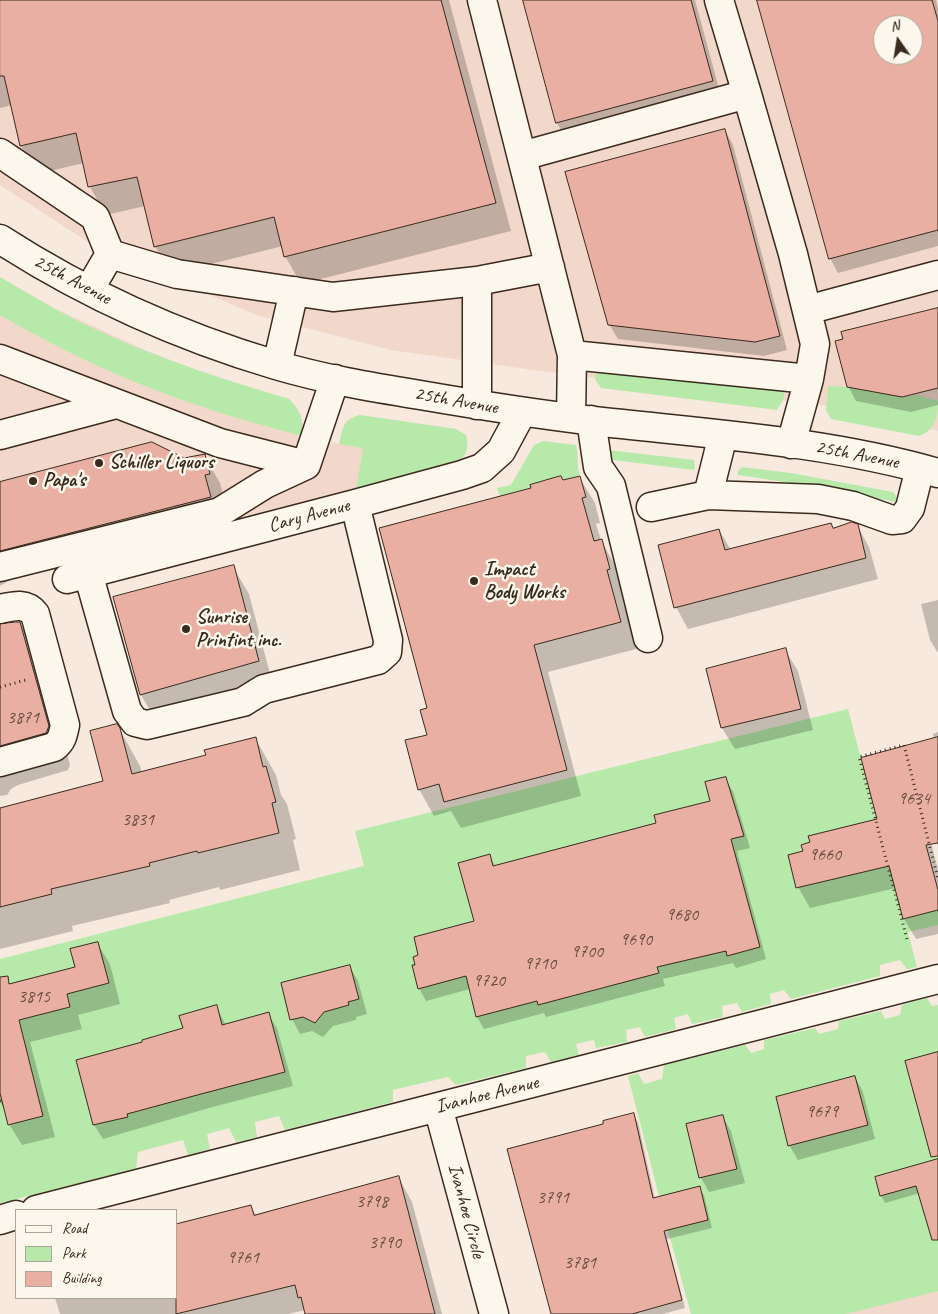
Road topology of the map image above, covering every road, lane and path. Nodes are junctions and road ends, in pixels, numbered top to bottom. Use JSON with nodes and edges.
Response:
{"nodes":[{"id":1,"x":482,"y":0,"type":"edge"},
{"id":2,"x":719,"y":0,"type":"edge"},
{"id":3,"x":747,"y":94,"type":"junction"},
{"id":4,"x":0,"y":153,"type":"edge"},
{"id":5,"x":522,"y":156,"type":"junction"},
{"id":6,"x":0,"y":239,"type":"edge"},
{"id":7,"x":110,"y":254,"type":"junction"},
{"id":8,"x":550,"y":267,"type":"junction"},
{"id":9,"x":938,"y":275,"type":"edge"},
{"id":10,"x":477,"y":281,"type":"junction"},
{"id":11,"x":88,"y":290,"type":"junction"},
{"id":12,"x":294,"y":291,"type":"junction"},
{"id":13,"x":807,"y":310,"type":"junction"},
{"id":14,"x":572,"y":355,"type":"junction"},
{"id":15,"x":0,"y":359,"type":"edge"},
{"id":16,"x":277,"y":365,"type":"junction"},
{"id":17,"x":335,"y":379,"type":"junction"},
{"id":18,"x":809,"y":379,"type":"junction"},
{"id":19,"x":116,"y":404,"type":"junction"},
{"id":20,"x":477,"y":405,"type":"junction"},
{"id":21,"x":522,"y":412,"type":"junction"},
{"id":22,"x":581,"y":419,"type":"junction"},
{"id":23,"x":0,"y":434,"type":"edge"},
{"id":24,"x":722,"y":435,"type":"junction"},
{"id":25,"x":791,"y":444,"type":"junction"},
{"id":26,"x":306,"y":464,"type":"junction"},
{"id":27,"x":929,"y":470,"type":"edge"},
{"id":28,"x":708,"y":495,"type":"junction"},
{"id":29,"x":355,"y":504,"type":"junction"},
{"id":30,"x":651,"y":508,"type":"dead end"},
{"id":31,"x":0,"y":567,"type":"edge"},
{"id":32,"x":0,"y":609,"type":"edge"},
{"id":33,"x":648,"y":638,"type":"dead end"},
{"id":34,"x":27,"y":680,"type":"dead end"},
{"id":35,"x":0,"y":687,"type":"edge"},
{"id":36,"x":0,"y":762,"type":"edge"},
{"id":37,"x":938,"y":879,"type":"edge"},
{"id":38,"x":907,"y":939,"type":"dead end"},
{"id":39,"x":938,"y":979,"type":"edge"},
{"id":40,"x":438,"y":1107,"type":"junction"},
{"id":41,"x":40,"y":1209,"type":"edge"},
{"id":42,"x":15,"y":1215,"type":"edge"},
{"id":43,"x":0,"y":1220,"type":"edge"},
{"id":44,"x":494,"y":1314,"type":"edge"}],
"edges":[{"from":1,"to":5,"type":"street"},
{"from":2,"to":3,"type":"street"},
{"from":3,"to":5,"type":"street"},
{"from":3,"to":13,"type":"street"},
{"from":4,"to":7,"type":"street"},
{"from":5,"to":8,"type":"street"},
{"from":6,"to":11,"type":"street","name":"25th Avenue"},
{"from":7,"to":11,"type":"street"},
{"from":7,"to":12,"type":"street"},
{"from":8,"to":10,"type":"street"},
{"from":8,"to":14,"type":"street"},
{"from":9,"to":13,"type":"street"},
{"from":10,"to":12,"type":"street"},
{"from":10,"to":20,"type":"street"},
{"from":11,"to":16,"type":"street","name":"25th Avenue"},
{"from":12,"to":16,"type":"street"},
{"from":13,"to":18,"type":"street"},
{"from":14,"to":18,"type":"street"},
{"from":14,"to":22,"type":"street"},
{"from":15,"to":19,"type":"street"},
{"from":16,"to":17,"type":"street","name":"25th Avenue"},
{"from":17,"to":20,"type":"street","name":"25th Avenue"},
{"from":17,"to":26,"type":"street"},
{"from":18,"to":25,"type":"street"},
{"from":19,"to":23,"type":"street"},
{"from":19,"to":26,"type":"street"},
{"from":20,"to":21,"type":"street","name":"25th Avenue"},
{"from":21,"to":22,"type":"street","name":"25th Avenue"},
{"from":21,"to":29,"type":"street","name":"Cary Avenue"},
{"from":22,"to":24,"type":"street","name":"25th Avenue"},
{"from":22,"to":33,"type":"street"},
{"from":24,"to":25,"type":"street","name":"25th Avenue"},
{"from":24,"to":28,"type":"street"},
{"from":25,"to":27,"type":"street","name":"25th Avenue"},
{"from":26,"to":31,"type":"street"},
{"from":27,"to":28,"type":"street"},
{"from":28,"to":30,"type":"street"},
{"from":29,"to":29,"type":"street","name":"Cary Avenue"},
{"from":32,"to":36,"type":"street"},
{"from":34,"to":35,"type":"path"},
{"from":37,"to":38,"type":"path"},
{"from":39,"to":40,"type":"street","name":"Ivanhoe Avenue"},
{"from":40,"to":41,"type":"street","name":"Ivanhoe Avenue"},
{"from":40,"to":44,"type":"street","name":"Ivanhoe Circle"},
{"from":42,"to":43,"type":"street"}]}
